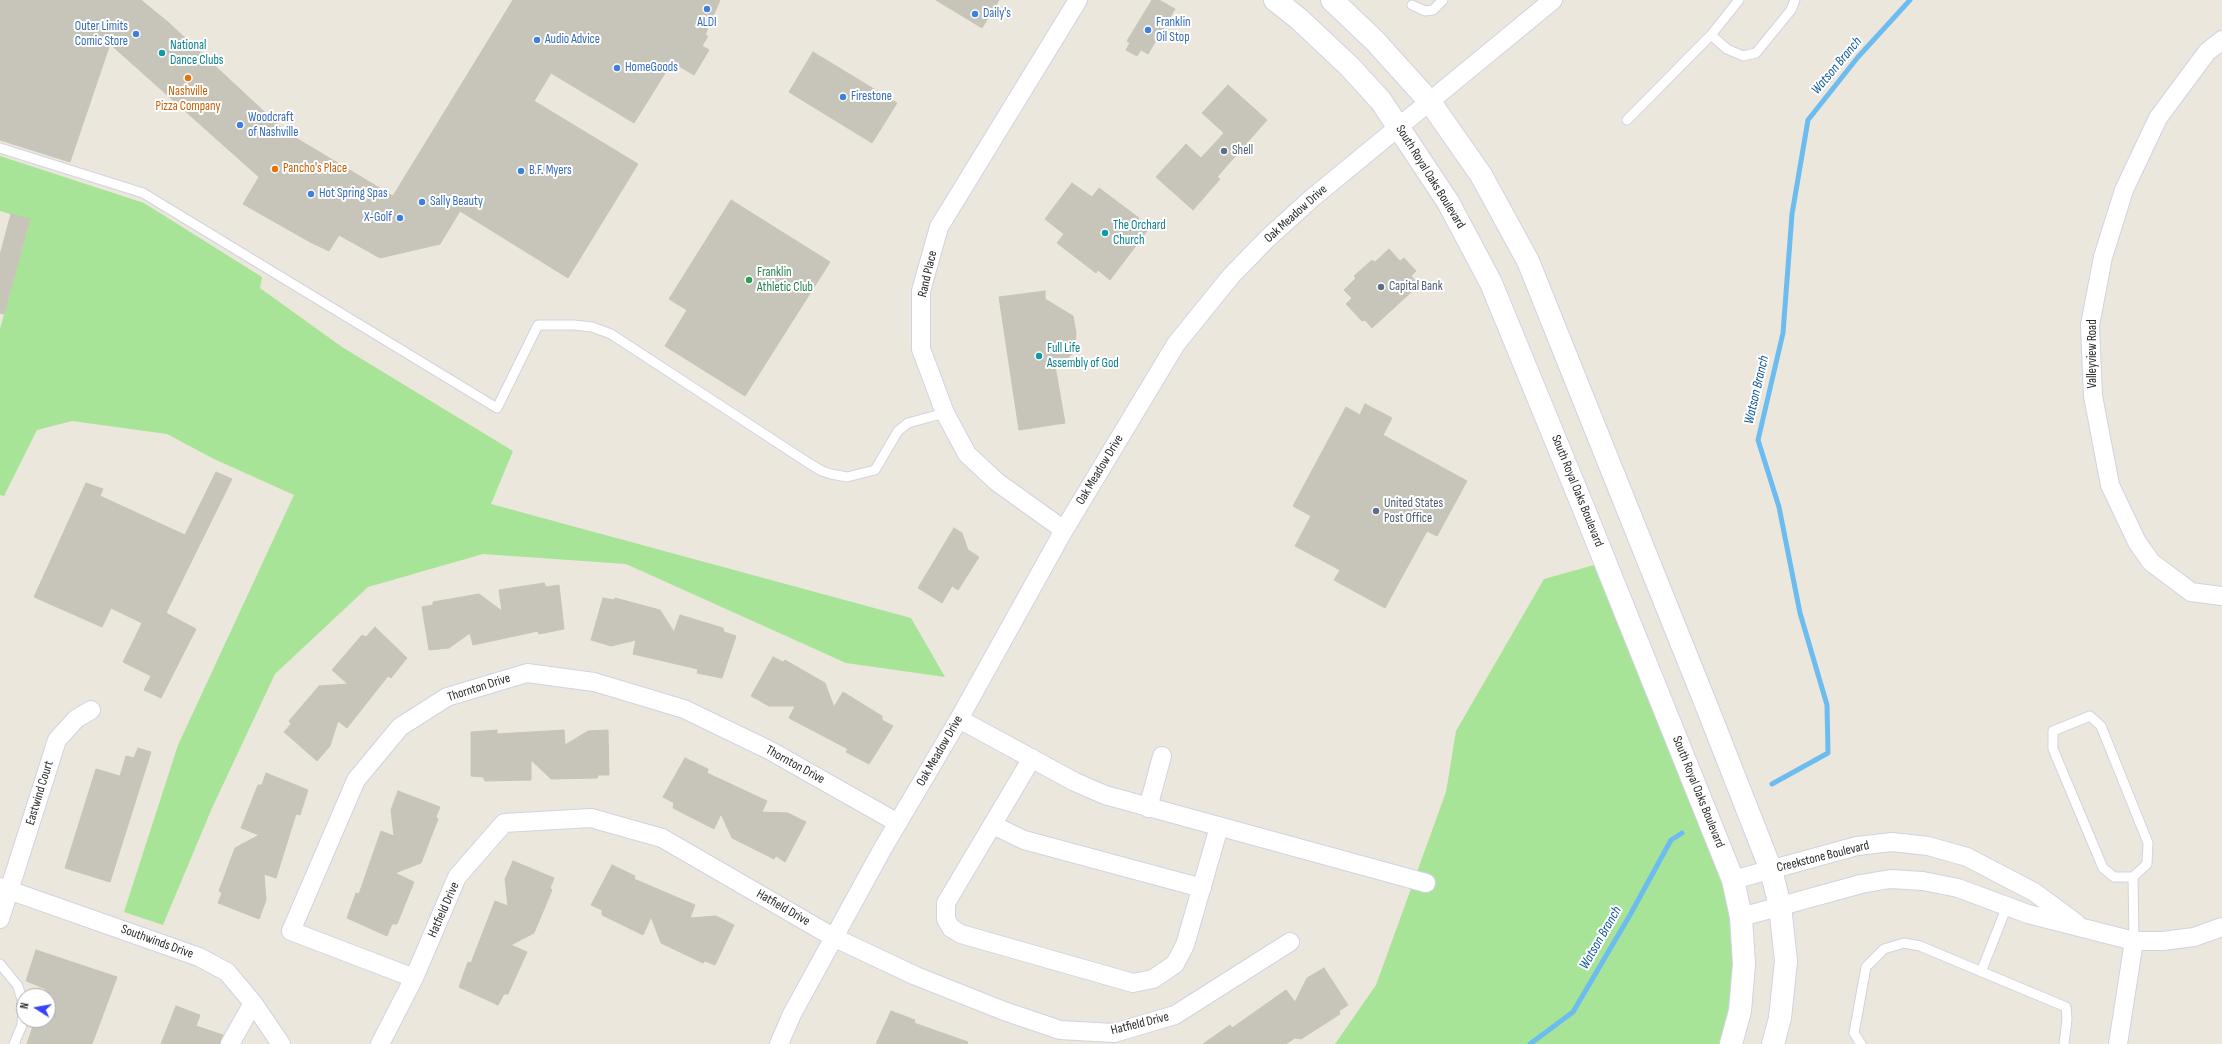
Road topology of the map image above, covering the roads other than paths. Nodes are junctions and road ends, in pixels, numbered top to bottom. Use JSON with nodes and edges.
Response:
{"nodes":[{"id":1,"x":1078,"y":0,"type":"edge"},
{"id":2,"x":1275,"y":0,"type":"edge"},
{"id":3,"x":1332,"y":0,"type":"edge"},
{"id":4,"x":1443,"y":0,"type":"edge"},
{"id":5,"x":1553,"y":0,"type":"edge"},
{"id":6,"x":1739,"y":0,"type":"edge"},
{"id":7,"x":1794,"y":0,"type":"edge"},
{"id":8,"x":1412,"y":5,"type":"dead end"},
{"id":9,"x":1710,"y":36,"type":"junction"},
{"id":10,"x":2222,"y":40,"type":"edge"},
{"id":11,"x":1430,"y":102,"type":"junction"},
{"id":12,"x":1627,"y":120,"type":"dead end"},
{"id":13,"x":1399,"y":127,"type":"junction"},
{"id":14,"x":0,"y":148,"type":"edge"},
{"id":15,"x":945,"y":413,"type":"junction"},
{"id":16,"x":1064,"y":530,"type":"junction"},
{"id":17,"x":2222,"y":596,"type":"edge"},
{"id":18,"x":91,"y":710,"type":"dead end"},
{"id":19,"x":959,"y":719,"type":"junction"},
{"id":20,"x":1162,"y":756,"type":"dead end"},
{"id":21,"x":1032,"y":758,"type":"junction"},
{"id":22,"x":1148,"y":808,"type":"junction"},
{"id":23,"x":898,"y":823,"type":"junction"},
{"id":24,"x":993,"y":825,"type":"junction"},
{"id":25,"x":1219,"y":827,"type":"junction"},
{"id":26,"x":1771,"y":870,"type":"junction"},
{"id":27,"x":2133,"y":877,"type":"junction"},
{"id":28,"x":1733,"y":880,"type":"junction"},
{"id":29,"x":1426,"y":883,"type":"dead end"},
{"id":30,"x":1202,"y":888,"type":"junction"},
{"id":31,"x":5,"y":889,"type":"edge"},
{"id":32,"x":1780,"y":906,"type":"junction"},
{"id":33,"x":2007,"y":906,"type":"junction"},
{"id":34,"x":1741,"y":917,"type":"junction"},
{"id":35,"x":0,"y":919,"type":"edge"},
{"id":36,"x":2222,"y":927,"type":"edge"},
{"id":37,"x":2083,"y":928,"type":"junction"},
{"id":38,"x":833,"y":937,"type":"junction"},
{"id":39,"x":2134,"y":941,"type":"junction"},
{"id":40,"x":1290,"y":942,"type":"dead end"},
{"id":41,"x":0,"y":964,"type":"edge"},
{"id":42,"x":1981,"y":972,"type":"junction"},
{"id":43,"x":414,"y":978,"type":"junction"},
{"id":44,"x":252,"y":1003,"type":"junction"},
{"id":45,"x":14,"y":1044,"type":"edge"},
{"id":46,"x":230,"y":1044,"type":"edge"},
{"id":47,"x":281,"y":1044,"type":"edge"},
{"id":48,"x":380,"y":1044,"type":"edge"},
{"id":49,"x":779,"y":1044,"type":"edge"},
{"id":50,"x":1731,"y":1044,"type":"edge"},
{"id":51,"x":1773,"y":1044,"type":"edge"},
{"id":52,"x":1861,"y":1044,"type":"edge"},
{"id":53,"x":2064,"y":1044,"type":"edge"},
{"id":54,"x":2118,"y":1044,"type":"edge"}],
"edges":[{"from":1,"to":15,"type":"street","name":"Rand Place"},
{"from":2,"to":13,"type":"main road","name":"South Royal Oaks Boulevard"},
{"from":3,"to":11,"type":"main road"},
{"from":4,"to":8,"type":"lane"},
{"from":5,"to":11,"type":"street","name":"Oak Meadow Drive"},
{"from":6,"to":9,"type":"lane"},
{"from":7,"to":9,"type":"lane"},
{"from":9,"to":12,"type":"lane"},
{"from":10,"to":17,"type":"street","name":"Valleyview Road"},
{"from":11,"to":13,"type":"street","name":"Oak Meadow Drive"},
{"from":11,"to":26,"type":"main road"},
{"from":13,"to":16,"type":"street","name":"Oak Meadow Drive"},
{"from":13,"to":28,"type":"main road","name":"South Royal Oaks Boulevard"},
{"from":14,"to":15,"type":"lane"},
{"from":15,"to":16,"type":"street","name":"Rand Place"},
{"from":16,"to":19,"type":"street","name":"Oak Meadow Drive"},
{"from":18,"to":31,"type":"street","name":"Eastwind Court"},
{"from":19,"to":21,"type":"street"},
{"from":19,"to":23,"type":"street","name":"Oak Meadow Drive"},
{"from":20,"to":22,"type":"street"},
{"from":21,"to":22,"type":"street"},
{"from":21,"to":24,"type":"street"},
{"from":22,"to":25,"type":"street"},
{"from":23,"to":38,"type":"street","name":"Oak Meadow Drive"},
{"from":23,"to":43,"type":"street","name":"Thornton Drive"},
{"from":24,"to":30,"type":"street"},
{"from":24,"to":30,"type":"street"},
{"from":25,"to":29,"type":"street"},
{"from":25,"to":30,"type":"street"},
{"from":26,"to":28,"type":"street","name":"Creekstone Boulevard"},
{"from":26,"to":32,"type":"main road"},
{"from":26,"to":37,"type":"street","name":"Creekstone Boulevard"},
{"from":27,"to":27,"type":"lane"},
{"from":27,"to":39,"type":"lane"},
{"from":28,"to":34,"type":"main road","name":"South Royal Oaks Boulevard"},
{"from":31,"to":35,"type":"street","name":"Eastwind Court"},
{"from":31,"to":44,"type":"street","name":"Southwinds Drive"},
{"from":32,"to":33,"type":"street","name":"Creekstone Boulevard"},
{"from":32,"to":34,"type":"street","name":"Creekstone Boulevard"},
{"from":32,"to":51,"type":"main road"},
{"from":33,"to":37,"type":"street","name":"Creekstone Boulevard"},
{"from":33,"to":42,"type":"lane"},
{"from":34,"to":50,"type":"main road","name":"South Royal Oaks Boulevard"},
{"from":36,"to":39,"type":"street","name":"Creekstone Boulevard"},
{"from":37,"to":39,"type":"street","name":"Creekstone Boulevard"},
{"from":38,"to":40,"type":"street","name":"Hatfield Drive"},
{"from":38,"to":43,"type":"street","name":"Hatfield Drive"},
{"from":38,"to":49,"type":"street","name":"Oak Meadow Drive"},
{"from":39,"to":54,"type":"street"},
{"from":41,"to":45,"type":"lane"},
{"from":42,"to":52,"type":"lane"},
{"from":42,"to":53,"type":"lane"},
{"from":43,"to":48,"type":"street","name":"Hatfield Drive"},
{"from":44,"to":46,"type":"street"},
{"from":44,"to":47,"type":"street","name":"Southwinds Drive"}]}
